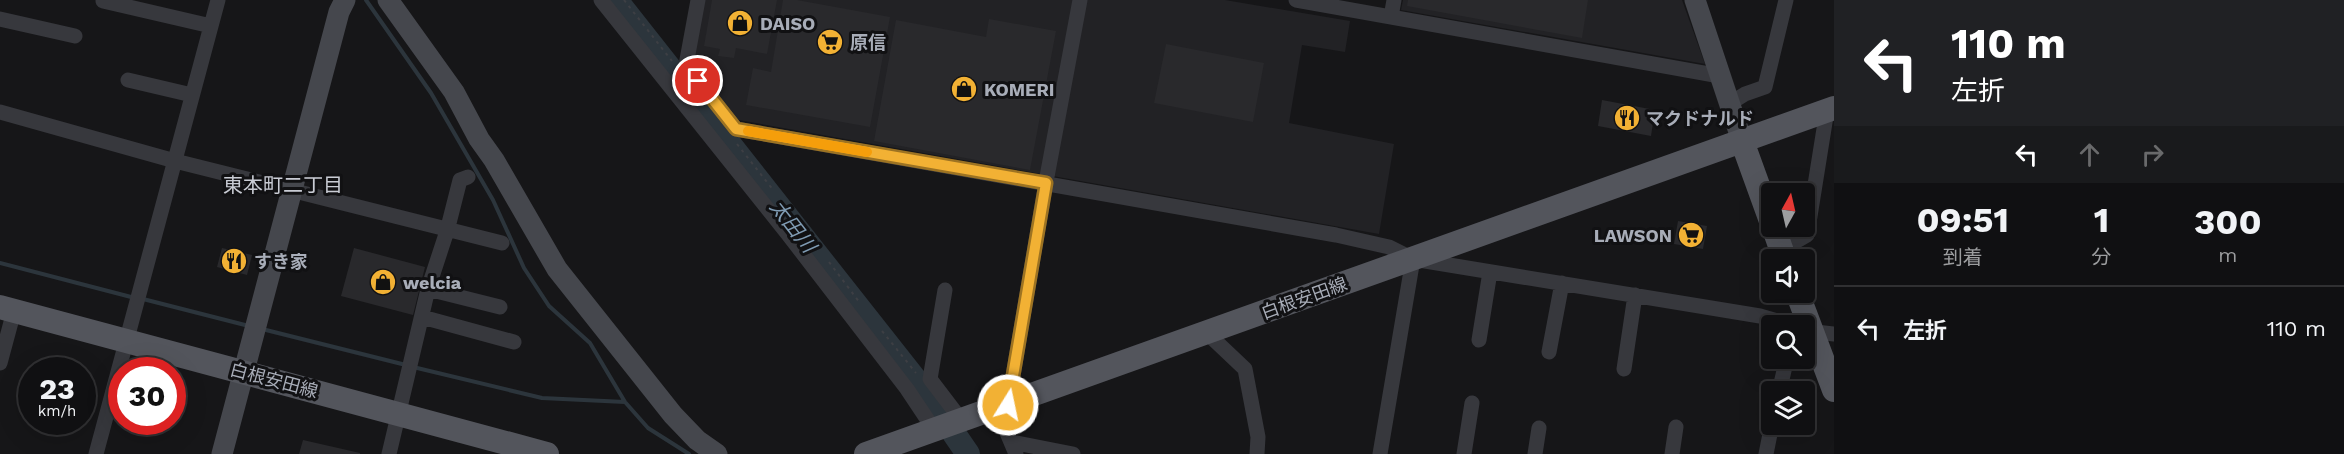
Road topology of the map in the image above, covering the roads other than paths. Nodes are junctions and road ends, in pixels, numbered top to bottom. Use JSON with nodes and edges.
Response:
{"nodes":[{"id":1,"x":218,"y":0,"type":"edge"},
{"id":2,"x":345,"y":0,"type":"edge"},
{"id":3,"x":388,"y":0,"type":"edge"},
{"id":4,"x":601,"y":0,"type":"edge"},
{"id":5,"x":698,"y":0,"type":"edge"},
{"id":6,"x":1080,"y":0,"type":"edge"},
{"id":7,"x":1296,"y":0,"type":"edge"},
{"id":8,"x":1394,"y":0,"type":"edge"},
{"id":9,"x":1695,"y":0,"type":"edge"},
{"id":10,"x":1786,"y":0,"type":"edge"},
{"id":11,"x":103,"y":1,"type":"edge"},
{"id":12,"x":1390,"y":17,"type":"junction"},
{"id":13,"x":0,"y":19,"type":"edge"},
{"id":14,"x":211,"y":26,"type":"junction"},
{"id":15,"x":75,"y":36,"type":"dead end"},
{"id":16,"x":1720,"y":76,"type":"junction"},
{"id":17,"x":128,"y":80,"type":"dead end"},
{"id":18,"x":192,"y":95,"type":"junction"},
{"id":19,"x":1729,"y":104,"type":"junction"},
{"id":20,"x":1831,"y":109,"type":"edge"},
{"id":21,"x":0,"y":112,"type":"edge"},
{"id":22,"x":1742,"y":141,"type":"junction"},
{"id":23,"x":175,"y":161,"type":"junction"},
{"id":24,"x":468,"y":177,"type":"dead end"},
{"id":25,"x":1046,"y":183,"type":"junction"},
{"id":26,"x":293,"y":190,"type":"junction"},
{"id":27,"x":1761,"y":194,"type":"edge"},
{"id":28,"x":447,"y":231,"type":"junction"},
{"id":29,"x":502,"y":243,"type":"dead end"},
{"id":30,"x":1790,"y":249,"type":"edge"},
{"id":31,"x":1413,"y":259,"type":"junction"},
{"id":32,"x":1490,"y":272,"type":"junction"},
{"id":33,"x":1562,"y":283,"type":"junction"},
{"id":34,"x":429,"y":289,"type":"junction"},
{"id":35,"x":945,"y":290,"type":"dead end"},
{"id":36,"x":1635,"y":295,"type":"junction"},
{"id":37,"x":500,"y":307,"type":"dead end"},
{"id":38,"x":7,"y":309,"type":"edge"},
{"id":39,"x":1761,"y":316,"type":"edge"},
{"id":40,"x":422,"y":317,"type":"junction"},
{"id":41,"x":1207,"y":333,"type":"junction"},
{"id":42,"x":1479,"y":340,"type":"dead end"},
{"id":43,"x":125,"y":341,"type":"junction"},
{"id":44,"x":514,"y":342,"type":"dead end"},
{"id":45,"x":1815,"y":344,"type":"edge"},
{"id":46,"x":1549,"y":352,"type":"dead end"},
{"id":47,"x":0,"y":363,"type":"edge"},
{"id":48,"x":1624,"y":369,"type":"dead end"},
{"id":49,"x":244,"y":372,"type":"junction"},
{"id":50,"x":1834,"y":390,"type":"edge"},
{"id":51,"x":1472,"y":402,"type":"dead end"},
{"id":52,"x":1003,"y":407,"type":"junction"},
{"id":53,"x":400,"y":413,"type":"junction"},
{"id":54,"x":962,"y":421,"type":"junction"},
{"id":55,"x":1676,"y":427,"type":"dead end"},
{"id":56,"x":1539,"y":428,"type":"dead end"},
{"id":57,"x":935,"y":431,"type":"junction"},
{"id":58,"x":1770,"y":435,"type":"edge"},
{"id":59,"x":1014,"y":448,"type":"edge"},
{"id":60,"x":96,"y":454,"type":"edge"},
{"id":61,"x":222,"y":454,"type":"edge"},
{"id":62,"x":389,"y":454,"type":"edge"},
{"id":63,"x":547,"y":454,"type":"edge"},
{"id":64,"x":717,"y":454,"type":"edge"},
{"id":65,"x":866,"y":454,"type":"edge"},
{"id":66,"x":1073,"y":454,"type":"edge"},
{"id":67,"x":1257,"y":454,"type":"edge"},
{"id":68,"x":1380,"y":454,"type":"edge"},
{"id":69,"x":1464,"y":454,"type":"edge"},
{"id":70,"x":1535,"y":454,"type":"edge"},
{"id":71,"x":1672,"y":454,"type":"edge"},
{"id":72,"x":1766,"y":454,"type":"edge"}],
"edges":[{"from":1,"to":14,"type":"street"},
{"from":2,"to":26,"type":"street"},
{"from":3,"to":64,"type":"street"},
{"from":4,"to":57,"type":"street"},
{"from":5,"to":25,"type":"street"},
{"from":6,"to":25,"type":"street"},
{"from":7,"to":12,"type":"street"},
{"from":8,"to":12,"type":"street"},
{"from":9,"to":16,"type":"street"},
{"from":10,"to":19,"type":"street"},
{"from":11,"to":14,"type":"street"},
{"from":12,"to":16,"type":"street"},
{"from":13,"to":15,"type":"street"},
{"from":14,"to":18,"type":"street"},
{"from":16,"to":19,"type":"street"},
{"from":17,"to":18,"type":"street"},
{"from":18,"to":23,"type":"street"},
{"from":19,"to":22,"type":"street"},
{"from":20,"to":22,"type":"main road","name":"白根安田線"},
{"from":20,"to":30,"type":"street"},
{"from":21,"to":23,"type":"street"},
{"from":22,"to":27,"type":"main road"},
{"from":22,"to":31,"type":"main road","name":"白根安田線"},
{"from":23,"to":26,"type":"street"},
{"from":23,"to":43,"type":"street"},
{"from":24,"to":28,"type":"street"},
{"from":25,"to":31,"type":"street"},
{"from":25,"to":52,"type":"street"},
{"from":26,"to":28,"type":"street"},
{"from":26,"to":49,"type":"street"},
{"from":28,"to":29,"type":"street"},
{"from":28,"to":34,"type":"street"},
{"from":31,"to":32,"type":"street"},
{"from":31,"to":41,"type":"main road","name":"白根安田線"},
{"from":31,"to":68,"type":"street"},
{"from":32,"to":33,"type":"street"},
{"from":32,"to":42,"type":"street"},
{"from":33,"to":36,"type":"street"},
{"from":33,"to":46,"type":"street"},
{"from":34,"to":37,"type":"street"},
{"from":34,"to":40,"type":"street"},
{"from":35,"to":54,"type":"street"},
{"from":36,"to":39,"type":"street"},
{"from":36,"to":48,"type":"street"},
{"from":38,"to":43,"type":"main road","name":"白根安田線"},
{"from":38,"to":47,"type":"street"},
{"from":40,"to":44,"type":"street"},
{"from":40,"to":53,"type":"street"},
{"from":41,"to":52,"type":"main road","name":"白根安田線"},
{"from":41,"to":67,"type":"street"},
{"from":43,"to":49,"type":"main road","name":"白根安田線"},
{"from":43,"to":60,"type":"street"},
{"from":45,"to":50,"type":"main road"},
{"from":49,"to":53,"type":"main road","name":"白根安田線"},
{"from":49,"to":61,"type":"street"},
{"from":51,"to":69,"type":"street"},
{"from":52,"to":54,"type":"main road","name":"白根安田線"},
{"from":52,"to":59,"type":"street"},
{"from":53,"to":62,"type":"street"},
{"from":53,"to":63,"type":"main road","name":"白根安田線"},
{"from":54,"to":57,"type":"main road","name":"白根安田線"},
{"from":55,"to":71,"type":"street"},
{"from":56,"to":70,"type":"street"},
{"from":57,"to":65,"type":"main road","name":"白根安田線"},
{"from":58,"to":72,"type":"street"},
{"from":59,"to":66,"type":"street"}]}
